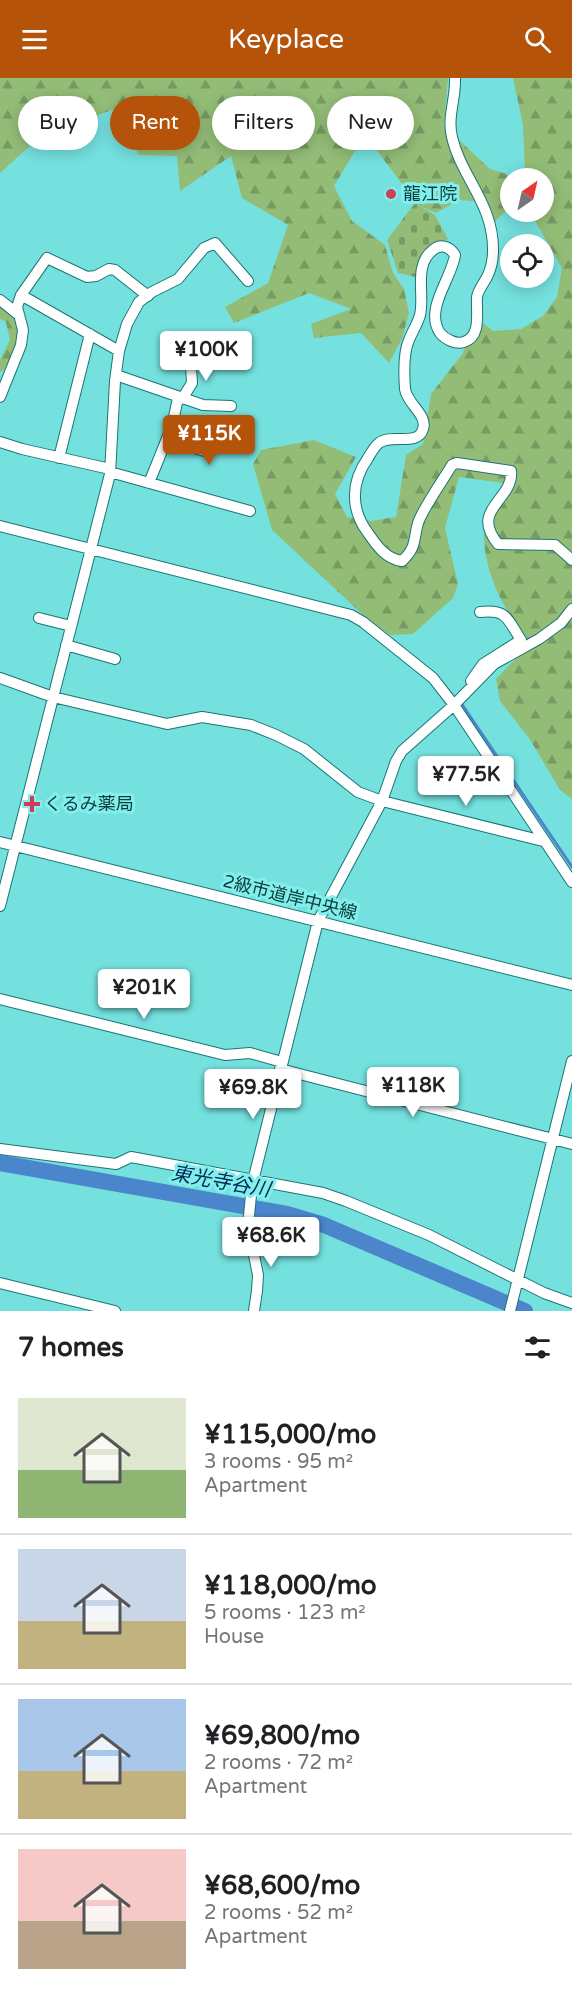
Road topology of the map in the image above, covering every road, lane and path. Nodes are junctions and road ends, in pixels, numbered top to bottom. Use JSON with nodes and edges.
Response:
{"nodes":[{"id":1,"x":455,"y":78,"type":"edge"},
{"id":2,"x":248,"y":281,"type":"dead end"},
{"id":3,"x":21,"y":295,"type":"junction"},
{"id":4,"x":148,"y":296,"type":"junction"},
{"id":5,"x":0,"y":300,"type":"edge"},
{"id":6,"x":19,"y":315,"type":"junction"},
{"id":7,"x":90,"y":334,"type":"junction"},
{"id":8,"x":201,"y":349,"type":"dead end"},
{"id":9,"x":119,"y":351,"type":"junction"},
{"id":10,"x":116,"y":375,"type":"junction"},
{"id":11,"x":0,"y":397,"type":"edge"},
{"id":12,"x":180,"y":398,"type":"junction"},
{"id":13,"x":231,"y":406,"type":"dead end"},
{"id":14,"x":214,"y":426,"type":"dead end"},
{"id":15,"x":167,"y":440,"type":"junction"},
{"id":16,"x":0,"y":442,"type":"edge"},
{"id":17,"x":59,"y":458,"type":"junction"},
{"id":18,"x":110,"y":470,"type":"junction"},
{"id":19,"x":149,"y":483,"type":"junction"},
{"id":20,"x":250,"y":511,"type":"dead end"},
{"id":21,"x":0,"y":526,"type":"edge"},
{"id":22,"x":91,"y":549,"type":"junction"},
{"id":23,"x":572,"y":560,"type":"edge"},
{"id":24,"x":572,"y":609,"type":"edge"},
{"id":25,"x":480,"y":612,"type":"dead end"},
{"id":26,"x":39,"y":618,"type":"dead end"},
{"id":27,"x":71,"y":626,"type":"junction"},
{"id":28,"x":66,"y":645,"type":"junction"},
{"id":29,"x":115,"y":658,"type":"dead end"},
{"id":30,"x":0,"y":678,"type":"edge"},
{"id":31,"x":53,"y":697,"type":"junction"},
{"id":32,"x":458,"y":701,"type":"junction"},
{"id":33,"x":382,"y":801,"type":"junction"},
{"id":34,"x":543,"y":841,"type":"junction"},
{"id":35,"x":0,"y":842,"type":"edge"},
{"id":36,"x":15,"y":846,"type":"junction"},
{"id":37,"x":572,"y":882,"type":"edge"},
{"id":38,"x":0,"y":906,"type":"edge"},
{"id":39,"x":318,"y":921,"type":"junction"},
{"id":40,"x":572,"y":985,"type":"edge"},
{"id":41,"x":0,"y":999,"type":"edge"},
{"id":42,"x":572,"y":1061,"type":"edge"},
{"id":43,"x":281,"y":1066,"type":"junction"},
{"id":44,"x":553,"y":1139,"type":"junction"},
{"id":45,"x":572,"y":1144,"type":"edge"},
{"id":46,"x":0,"y":1149,"type":"edge"},
{"id":47,"x":252,"y":1183,"type":"junction"},
{"id":48,"x":517,"y":1280,"type":"junction"},
{"id":49,"x":0,"y":1283,"type":"edge"},
{"id":50,"x":572,"y":1303,"type":"edge"},
{"id":51,"x":99,"y":1310,"type":"edge"},
{"id":52,"x":115,"y":1311,"type":"edge"},
{"id":53,"x":254,"y":1311,"type":"edge"},
{"id":54,"x":510,"y":1311,"type":"edge"}],
"edges":[{"from":1,"to":23,"type":"street"},
{"from":2,"to":4,"type":"street"},
{"from":3,"to":4,"type":"street"},
{"from":3,"to":6,"type":"street"},
{"from":3,"to":7,"type":"street"},
{"from":4,"to":9,"type":"street"},
{"from":5,"to":6,"type":"street"},
{"from":6,"to":11,"type":"street"},
{"from":7,"to":9,"type":"street"},
{"from":7,"to":17,"type":"street"},
{"from":8,"to":12,"type":"street"},
{"from":9,"to":10,"type":"street"},
{"from":10,"to":12,"type":"street"},
{"from":10,"to":18,"type":"street"},
{"from":12,"to":13,"type":"street"},
{"from":12,"to":15,"type":"street"},
{"from":14,"to":15,"type":"street"},
{"from":15,"to":19,"type":"street"},
{"from":16,"to":17,"type":"street"},
{"from":17,"to":18,"type":"street"},
{"from":18,"to":19,"type":"street"},
{"from":18,"to":22,"type":"street"},
{"from":19,"to":20,"type":"street"},
{"from":21,"to":22,"type":"street"},
{"from":22,"to":27,"type":"street"},
{"from":22,"to":32,"type":"street"},
{"from":24,"to":32,"type":"street"},
{"from":25,"to":32,"type":"street"},
{"from":26,"to":27,"type":"street"},
{"from":27,"to":28,"type":"street"},
{"from":28,"to":29,"type":"street"},
{"from":28,"to":31,"type":"street"},
{"from":30,"to":31,"type":"street"},
{"from":31,"to":33,"type":"street"},
{"from":31,"to":36,"type":"street"},
{"from":32,"to":33,"type":"street"},
{"from":32,"to":34,"type":"street"},
{"from":33,"to":34,"type":"street"},
{"from":33,"to":39,"type":"street"},
{"from":34,"to":37,"type":"street"},
{"from":35,"to":36,"type":"street","name":"2級市道岸中央線"},
{"from":36,"to":38,"type":"street"},
{"from":36,"to":39,"type":"street","name":"2級市道岸中央線"},
{"from":39,"to":40,"type":"street","name":"2級市道岸中央線"},
{"from":39,"to":43,"type":"street"},
{"from":41,"to":43,"type":"street"},
{"from":42,"to":44,"type":"street"},
{"from":43,"to":44,"type":"street"},
{"from":43,"to":47,"type":"street"},
{"from":44,"to":45,"type":"street"},
{"from":44,"to":48,"type":"street"},
{"from":46,"to":47,"type":"street"},
{"from":47,"to":48,"type":"street"},
{"from":47,"to":53,"type":"street"},
{"from":48,"to":50,"type":"street"},
{"from":48,"to":54,"type":"street"},
{"from":49,"to":51,"type":"street"},
{"from":51,"to":52,"type":"street"}]}
